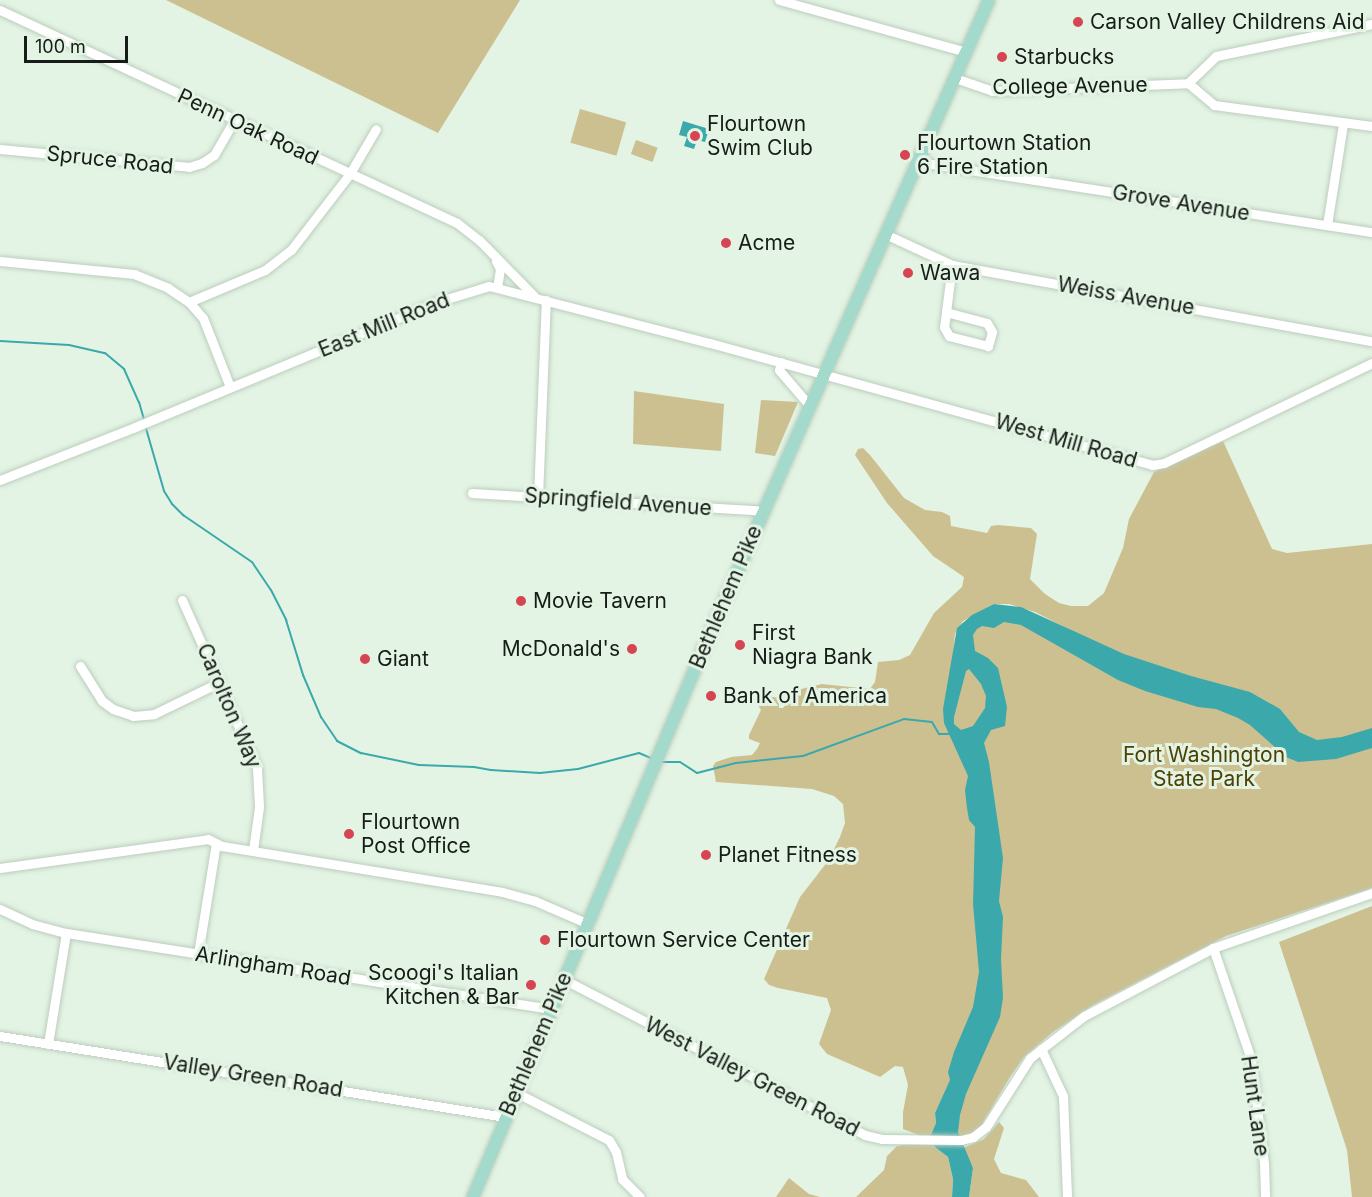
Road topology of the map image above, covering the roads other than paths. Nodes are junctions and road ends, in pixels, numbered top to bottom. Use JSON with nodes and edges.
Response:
{"nodes":[{"id":1,"x":779,"y":0,"type":"edge"},
{"id":2,"x":989,"y":0,"type":"edge"},
{"id":3,"x":0,"y":10,"type":"edge"},
{"id":4,"x":1372,"y":24,"type":"edge"},
{"id":5,"x":967,"y":52,"type":"junction"},
{"id":6,"x":955,"y":78,"type":"junction"},
{"id":7,"x":1188,"y":83,"type":"junction"},
{"id":8,"x":234,"y":121,"type":"junction"},
{"id":9,"x":1343,"y":124,"type":"junction"},
{"id":10,"x":1372,"y":126,"type":"edge"},
{"id":11,"x":376,"y":129,"type":"dead end"},
{"id":12,"x":0,"y":149,"type":"edge"},
{"id":13,"x":918,"y":162,"type":"junction"},
{"id":14,"x":349,"y":175,"type":"junction"},
{"id":15,"x":1327,"y":225,"type":"junction"},
{"id":16,"x":1372,"y":232,"type":"edge"},
{"id":17,"x":885,"y":234,"type":"junction"},
{"id":18,"x":491,"y":252,"type":"junction"},
{"id":19,"x":0,"y":261,"type":"edge"},
{"id":20,"x":952,"y":265,"type":"junction"},
{"id":21,"x":497,"y":287,"type":"junction"},
{"id":22,"x":534,"y":296,"type":"junction"},
{"id":23,"x":546,"y":300,"type":"junction"},
{"id":24,"x":189,"y":302,"type":"junction"},
{"id":25,"x":946,"y":312,"type":"junction"},
{"id":26,"x":1372,"y":341,"type":"edge"},
{"id":27,"x":781,"y":362,"type":"junction"},
{"id":28,"x":1372,"y":363,"type":"edge"},
{"id":29,"x":822,"y":374,"type":"junction"},
{"id":30,"x":230,"y":387,"type":"junction"},
{"id":31,"x":809,"y":405,"type":"junction"},
{"id":32,"x":0,"y":480,"type":"edge"},
{"id":33,"x":472,"y":493,"type":"dead end"},
{"id":34,"x":538,"y":497,"type":"junction"},
{"id":35,"x":764,"y":511,"type":"junction"},
{"id":36,"x":182,"y":600,"type":"dead end"},
{"id":37,"x":80,"y":666,"type":"dead end"},
{"id":38,"x":220,"y":682,"type":"junction"},
{"id":39,"x":216,"y":843,"type":"junction"},
{"id":40,"x":253,"y":850,"type":"junction"},
{"id":41,"x":0,"y":868,"type":"edge"},
{"id":42,"x":1372,"y":893,"type":"edge"},
{"id":43,"x":0,"y":909,"type":"edge"},
{"id":44,"x":586,"y":923,"type":"junction"},
{"id":45,"x":66,"y":933,"type":"junction"},
{"id":46,"x":1214,"y":948,"type":"junction"},
{"id":47,"x":198,"y":954,"type":"junction"},
{"id":48,"x":563,"y":979,"type":"junction"},
{"id":49,"x":550,"y":1009,"type":"junction"},
{"id":50,"x":0,"y":1036,"type":"edge"},
{"id":51,"x":48,"y":1044,"type":"junction"},
{"id":52,"x":1041,"y":1049,"type":"junction"},
{"id":53,"x":517,"y":1093,"type":"junction"},
{"id":54,"x":505,"y":1117,"type":"junction"},
{"id":55,"x":473,"y":1197,"type":"edge"},
{"id":56,"x":640,"y":1197,"type":"edge"},
{"id":57,"x":1067,"y":1197,"type":"edge"},
{"id":58,"x":1265,"y":1197,"type":"edge"}],
"edges":[{"from":1,"to":5,"type":"street"},
{"from":2,"to":5,"type":"main road","name":"Bethlehem Pike"},
{"from":3,"to":8,"type":"street","name":"Penn Oak Road"},
{"from":4,"to":7,"type":"street"},
{"from":5,"to":6,"type":"main road","name":"Bethlehem Pike"},
{"from":6,"to":7,"type":"street","name":"College Avenue"},
{"from":6,"to":13,"type":"main road","name":"Bethlehem Pike"},
{"from":7,"to":9,"type":"street"},
{"from":8,"to":12,"type":"street","name":"Spruce Road"},
{"from":8,"to":14,"type":"street","name":"Penn Oak Road"},
{"from":9,"to":10,"type":"street"},
{"from":9,"to":15,"type":"street"},
{"from":11,"to":14,"type":"street"},
{"from":13,"to":15,"type":"street","name":"Grove Avenue"},
{"from":13,"to":17,"type":"main road","name":"Bethlehem Pike"},
{"from":14,"to":18,"type":"street","name":"Penn Oak Road"},
{"from":14,"to":24,"type":"street"},
{"from":15,"to":16,"type":"street","name":"Grove Avenue"},
{"from":17,"to":20,"type":"street","name":"Weiss Avenue"},
{"from":17,"to":29,"type":"main road","name":"Bethlehem Pike"},
{"from":18,"to":21,"type":"street"},
{"from":18,"to":22,"type":"street","name":"Penn Oak Road"},
{"from":19,"to":24,"type":"street"},
{"from":20,"to":25,"type":"street"},
{"from":20,"to":26,"type":"street","name":"Weiss Avenue"},
{"from":21,"to":22,"type":"street","name":"East Mill Road"},
{"from":21,"to":30,"type":"street","name":"East Mill Road"},
{"from":22,"to":23,"type":"street","name":"East Mill Road"},
{"from":23,"to":27,"type":"street","name":"East Mill Road"},
{"from":23,"to":34,"type":"street"},
{"from":24,"to":30,"type":"street"},
{"from":25,"to":25,"type":"street"},
{"from":27,"to":29,"type":"street","name":"West Mill Road"},
{"from":27,"to":31,"type":"street"},
{"from":28,"to":29,"type":"street","name":"West Mill Road"},
{"from":29,"to":31,"type":"main road","name":"Bethlehem Pike"},
{"from":30,"to":32,"type":"street","name":"East Mill Road"},
{"from":31,"to":35,"type":"main road","name":"Bethlehem Pike"},
{"from":33,"to":34,"type":"street","name":"Springfield Avenue"},
{"from":34,"to":35,"type":"street","name":"Springfield Avenue"},
{"from":35,"to":44,"type":"main road","name":"Bethlehem Pike"},
{"from":36,"to":38,"type":"street","name":"Carolton Way"},
{"from":37,"to":38,"type":"street"},
{"from":38,"to":40,"type":"street","name":"Carolton Way"},
{"from":39,"to":40,"type":"street"},
{"from":39,"to":41,"type":"street"},
{"from":39,"to":47,"type":"street"},
{"from":40,"to":44,"type":"street"},
{"from":42,"to":46,"type":"street","name":"West Valley Green Road"},
{"from":43,"to":45,"type":"street","name":"Arlingham Road"},
{"from":44,"to":48,"type":"main road","name":"Bethlehem Pike"},
{"from":45,"to":47,"type":"street","name":"Arlingham Road"},
{"from":45,"to":51,"type":"street"},
{"from":46,"to":52,"type":"street","name":"West Valley Green Road"},
{"from":46,"to":58,"type":"street","name":"Hunt Lane"},
{"from":47,"to":49,"type":"street","name":"Arlingham Road"},
{"from":48,"to":49,"type":"main road","name":"Bethlehem Pike"},
{"from":48,"to":52,"type":"street","name":"West Valley Green Road"},
{"from":49,"to":53,"type":"main road","name":"Bethlehem Pike"},
{"from":50,"to":51,"type":"street","name":"Valley Green Road"},
{"from":51,"to":54,"type":"street","name":"Valley Green Road"},
{"from":52,"to":57,"type":"street"},
{"from":53,"to":54,"type":"main road","name":"Bethlehem Pike"},
{"from":53,"to":56,"type":"street"},
{"from":54,"to":55,"type":"main road","name":"Bethlehem Pike"}]}
